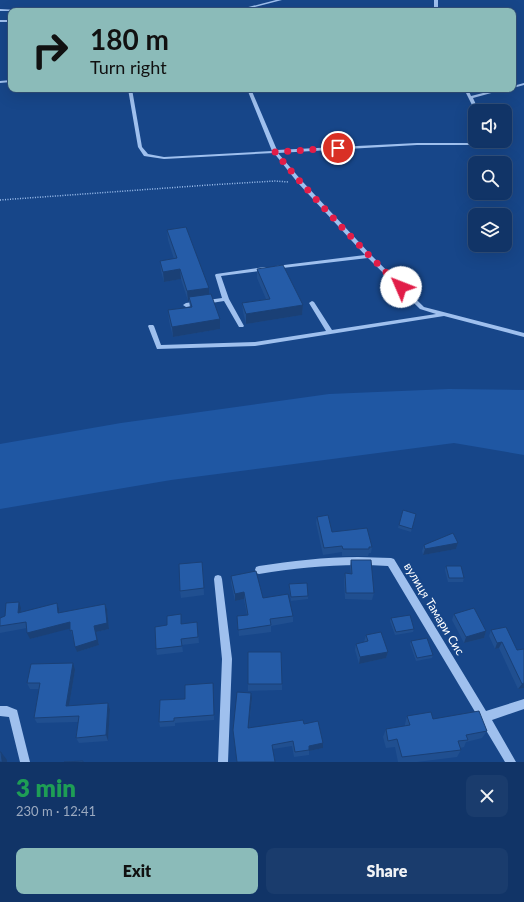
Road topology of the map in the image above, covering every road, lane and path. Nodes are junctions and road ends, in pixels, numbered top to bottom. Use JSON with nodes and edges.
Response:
{"nodes":[{"id":1,"x":280,"y":0,"type":"edge"},
{"id":2,"x":247,"y":8,"type":"edge"},
{"id":3,"x":131,"y":92,"type":"edge"},
{"id":4,"x":250,"y":92,"type":"edge"},
{"id":5,"x":468,"y":92,"type":"edge"},
{"id":6,"x":492,"y":92,"type":"edge"},
{"id":7,"x":471,"y":97,"type":"junction"},
{"id":8,"x":474,"y":104,"type":"edge"},
{"id":9,"x":468,"y":144,"type":"edge"},
{"id":10,"x":275,"y":152,"type":"junction"},
{"id":11,"x":303,"y":185,"type":"junction"},
{"id":12,"x":0,"y":200,"type":"edge"},
{"id":13,"x":369,"y":256,"type":"junction"},
{"id":14,"x":226,"y":299,"type":"junction"},
{"id":15,"x":312,"y":303,"type":"dead end"},
{"id":16,"x":186,"y":305,"type":"dead end"},
{"id":17,"x":445,"y":314,"type":"junction"},
{"id":18,"x":151,"y":326,"type":"dead end"},
{"id":19,"x":241,"y":326,"type":"dead end"},
{"id":20,"x":330,"y":332,"type":"junction"},
{"id":21,"x":524,"y":335,"type":"edge"},
{"id":22,"x":259,"y":570,"type":"dead end"},
{"id":23,"x":218,"y":579,"type":"dead end"},
{"id":24,"x":524,"y":704,"type":"edge"},
{"id":25,"x":0,"y":711,"type":"edge"},
{"id":26,"x":485,"y":717,"type":"junction"},
{"id":27,"x":25,"y":762,"type":"edge"},
{"id":28,"x":223,"y":762,"type":"edge"},
{"id":29,"x":511,"y":762,"type":"edge"}],
"edges":[{"from":1,"to":2,"type":"street"},
{"from":3,"to":10,"type":"street"},
{"from":4,"to":10,"type":"street"},
{"from":5,"to":7,"type":"street"},
{"from":6,"to":7,"type":"street"},
{"from":7,"to":8,"type":"street"},
{"from":9,"to":10,"type":"street"},
{"from":10,"to":11,"type":"street"},
{"from":11,"to":12,"type":"path"},
{"from":11,"to":13,"type":"street"},
{"from":13,"to":14,"type":"street"},
{"from":13,"to":17,"type":"street"},
{"from":14,"to":16,"type":"street"},
{"from":14,"to":19,"type":"street"},
{"from":15,"to":20,"type":"street"},
{"from":17,"to":20,"type":"street"},
{"from":17,"to":21,"type":"street"},
{"from":18,"to":20,"type":"street"},
{"from":22,"to":26,"type":"street","name":"вулиця Тамари Сис"},
{"from":23,"to":28,"type":"street"},
{"from":24,"to":26,"type":"street"},
{"from":25,"to":27,"type":"street"},
{"from":26,"to":29,"type":"street","name":"вулиця Тамари Сис"}]}
